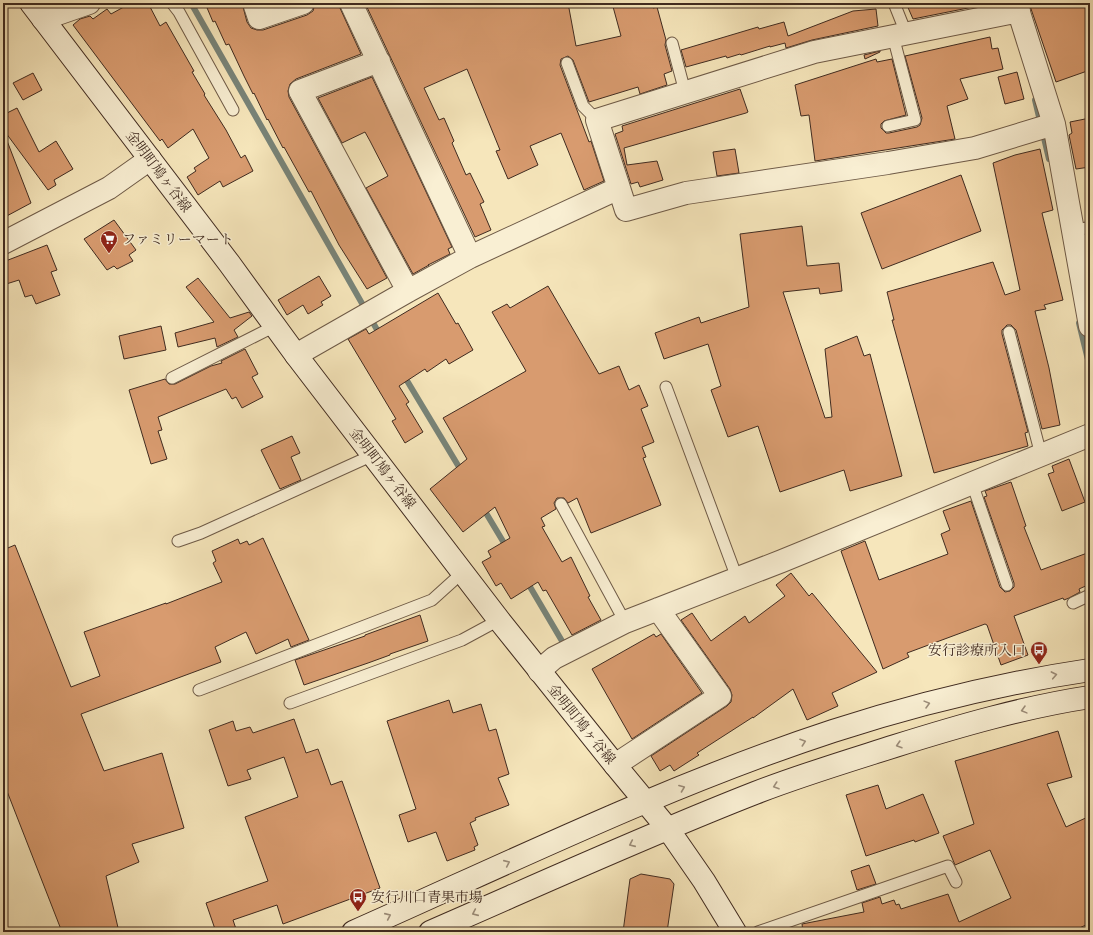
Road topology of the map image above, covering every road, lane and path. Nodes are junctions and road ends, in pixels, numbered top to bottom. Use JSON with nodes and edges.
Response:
{"nodes":[{"id":1,"x":89,"y":3,"type":"edge"},
{"id":2,"x":172,"y":3,"type":"edge"},
{"id":3,"x":254,"y":3,"type":"edge"},
{"id":4,"x":303,"y":3,"type":"edge"},
{"id":5,"x":351,"y":3,"type":"edge"},
{"id":6,"x":894,"y":3,"type":"edge"},
{"id":7,"x":1017,"y":7,"type":"edge"},
{"id":8,"x":37,"y":11,"type":"edge"},
{"id":9,"x":900,"y":35,"type":"junction"},
{"id":10,"x":672,"y":43,"type":"dead end"},
{"id":11,"x":378,"y":61,"type":"junction"},
{"id":12,"x":568,"y":63,"type":"dead end"},
{"id":13,"x":685,"y":92,"type":"junction"},
{"id":14,"x":233,"y":110,"type":"dead end"},
{"id":15,"x":597,"y":120,"type":"junction"},
{"id":16,"x":1054,"y":124,"type":"junction"},
{"id":17,"x":888,"y":126,"type":"dead end"},
{"id":18,"x":150,"y":159,"type":"junction"},
{"id":19,"x":619,"y":188,"type":"junction"},
{"id":20,"x":1082,"y":229,"type":"edge"},
{"id":21,"x":3,"y":243,"type":"edge"},
{"id":22,"x":470,"y":257,"type":"junction"},
{"id":23,"x":408,"y":291,"type":"junction"},
{"id":24,"x":275,"y":326,"type":"junction"},
{"id":25,"x":1090,"y":326,"type":"edge"},
{"id":26,"x":1009,"y":332,"type":"dead end"},
{"id":27,"x":296,"y":355,"type":"junction"},
{"id":28,"x":172,"y":378,"type":"dead end"},
{"id":29,"x":666,"y":388,"type":"dead end"},
{"id":30,"x":1090,"y":435,"type":"edge"},
{"id":31,"x":373,"y":455,"type":"junction"},
{"id":32,"x":1041,"y":455,"type":"junction"},
{"id":33,"x":972,"y":483,"type":"junction"},
{"id":34,"x":561,"y":504,"type":"dead end"},
{"id":35,"x":178,"y":541,"type":"dead end"},
{"id":36,"x":463,"y":572,"type":"junction"},
{"id":37,"x":737,"y":578,"type":"junction"},
{"id":38,"x":1007,"y":584,"type":"dead end"},
{"id":39,"x":1090,"y":595,"type":"edge"},
{"id":40,"x":1072,"y":603,"type":"dead end"},
{"id":41,"x":658,"y":609,"type":"junction"},
{"id":42,"x":499,"y":620,"type":"junction"},
{"id":43,"x":625,"y":622,"type":"junction"},
{"id":44,"x":1090,"y":670,"type":"edge"},
{"id":45,"x":539,"y":671,"type":"junction"},
{"id":46,"x":199,"y":690,"type":"dead end"},
{"id":47,"x":1090,"y":697,"type":"edge"},
{"id":48,"x":290,"y":703,"type":"dead end"},
{"id":49,"x":615,"y":765,"type":"junction"},
{"id":50,"x":645,"y":802,"type":"junction"},
{"id":51,"x":668,"y":829,"type":"junction"},
{"id":52,"x":956,"y":882,"type":"dead end"},
{"id":53,"x":353,"y":932,"type":"edge"},
{"id":54,"x":430,"y":932,"type":"edge"},
{"id":55,"x":735,"y":932,"type":"edge"},
{"id":56,"x":758,"y":932,"type":"edge"}],
"edges":[{"from":1,"to":8,"type":"street"},
{"from":2,"to":14,"type":"lane"},
{"from":3,"to":4,"type":"street"},
{"from":5,"to":11,"type":"street"},
{"from":6,"to":9,"type":"lane"},
{"from":7,"to":9,"type":"street"},
{"from":7,"to":16,"type":"street"},
{"from":8,"to":18,"type":"street","name":"金明町鳩ヶ谷線"},
{"from":9,"to":13,"type":"street"},
{"from":9,"to":17,"type":"lane"},
{"from":10,"to":13,"type":"lane"},
{"from":11,"to":22,"type":"street"},
{"from":11,"to":23,"type":"street"},
{"from":12,"to":15,"type":"lane"},
{"from":13,"to":15,"type":"street"},
{"from":15,"to":19,"type":"street"},
{"from":16,"to":19,"type":"street"},
{"from":16,"to":20,"type":"street"},
{"from":18,"to":21,"type":"street"},
{"from":18,"to":24,"type":"street","name":"金明町鳩ヶ谷線"},
{"from":19,"to":22,"type":"street"},
{"from":20,"to":25,"type":"street"},
{"from":22,"to":23,"type":"street"},
{"from":23,"to":27,"type":"street"},
{"from":24,"to":27,"type":"street","name":"金明町鳩ヶ谷線"},
{"from":24,"to":28,"type":"lane"},
{"from":26,"to":32,"type":"lane"},
{"from":27,"to":31,"type":"street","name":"金明町鳩ヶ谷線"},
{"from":29,"to":37,"type":"lane"},
{"from":30,"to":32,"type":"street"},
{"from":31,"to":35,"type":"lane"},
{"from":31,"to":36,"type":"street","name":"金明町鳩ヶ谷線"},
{"from":32,"to":33,"type":"street"},
{"from":33,"to":37,"type":"street"},
{"from":33,"to":38,"type":"lane"},
{"from":34,"to":43,"type":"lane"},
{"from":36,"to":42,"type":"street","name":"金明町鳩ヶ谷線"},
{"from":36,"to":46,"type":"lane"},
{"from":37,"to":41,"type":"street"},
{"from":39,"to":40,"type":"lane"},
{"from":41,"to":43,"type":"street"},
{"from":41,"to":49,"type":"street"},
{"from":42,"to":45,"type":"street","name":"金明町鳩ヶ谷線"},
{"from":42,"to":48,"type":"lane"},
{"from":43,"to":45,"type":"street"},
{"from":50,"to":44,"type":"street","one_way":true},
{"from":45,"to":49,"type":"street","name":"金明町鳩ヶ谷線"},
{"from":47,"to":51,"type":"street","one_way":true},
{"from":49,"to":50,"type":"street","name":"金明町鳩ヶ谷線"},
{"from":50,"to":51,"type":"street","name":"金明町鳩ヶ谷線"},
{"from":53,"to":50,"type":"street","one_way":true},
{"from":51,"to":54,"type":"street","one_way":true},
{"from":51,"to":55,"type":"street","name":"金明町鳩ヶ谷線"},
{"from":52,"to":56,"type":"lane"}]}
